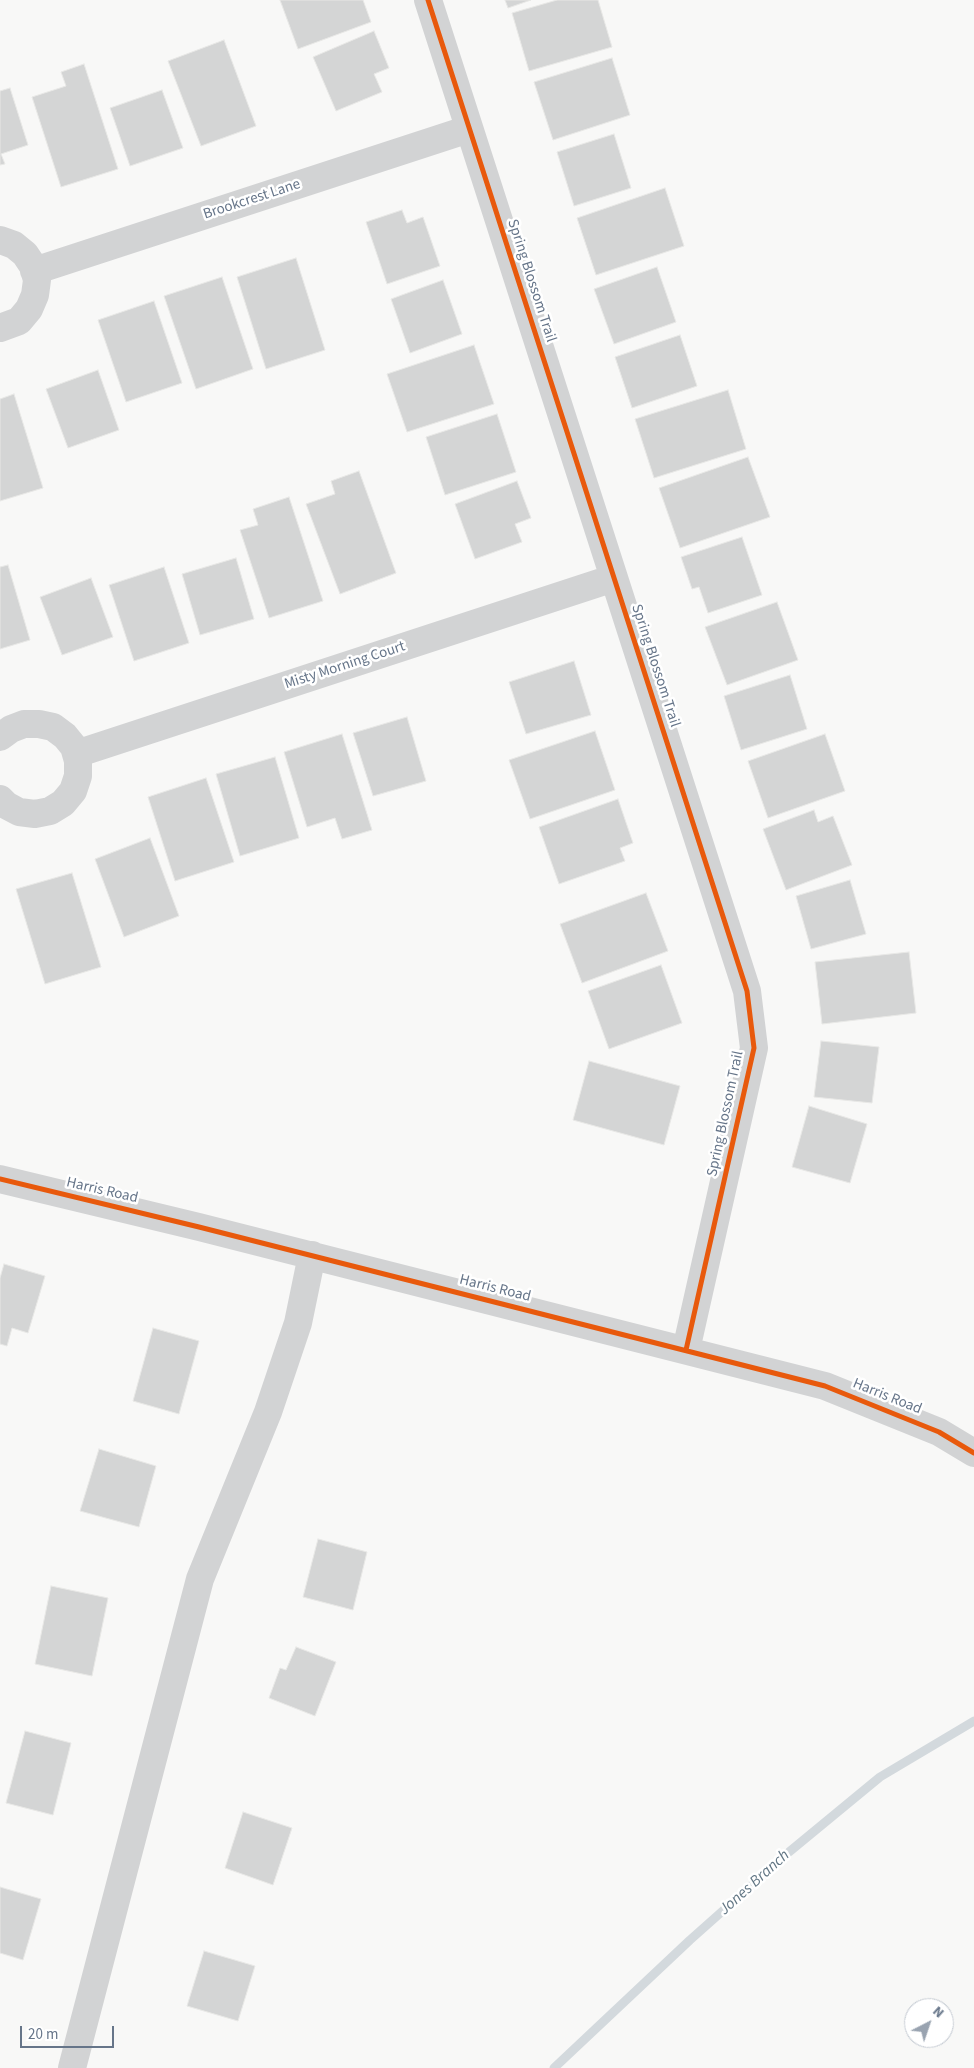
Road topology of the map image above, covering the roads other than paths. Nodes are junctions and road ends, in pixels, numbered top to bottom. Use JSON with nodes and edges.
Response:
{"nodes":[{"id":1,"x":428,"y":0,"type":"edge"},
{"id":2,"x":469,"y":129,"type":"junction"},
{"id":3,"x":0,"y":240,"type":"edge"},
{"id":4,"x":34,"y":271,"type":"junction"},
{"id":5,"x":0,"y":328,"type":"edge"},
{"id":6,"x":614,"y":578,"type":"junction"},
{"id":7,"x":0,"y":737,"type":"edge"},
{"id":8,"x":76,"y":754,"type":"junction"},
{"id":9,"x":0,"y":799,"type":"edge"},
{"id":10,"x":0,"y":1179,"type":"edge"},
{"id":11,"x":312,"y":1255,"type":"junction"},
{"id":12,"x":686,"y":1350,"type":"junction"},
{"id":13,"x":974,"y":1453,"type":"edge"},
{"id":14,"x":72,"y":2068,"type":"edge"}],
"edges":[{"from":1,"to":2,"type":"street","name":"Spring Blossom Trail"},
{"from":2,"to":4,"type":"street","name":"Brookcrest Lane"},
{"from":2,"to":6,"type":"street","name":"Spring Blossom Trail"},
{"from":3,"to":4,"type":"street"},
{"from":4,"to":5,"type":"street"},
{"from":6,"to":8,"type":"street","name":"Misty Morning Court"},
{"from":6,"to":12,"type":"street","name":"Spring Blossom Trail"},
{"from":7,"to":8,"type":"street"},
{"from":8,"to":9,"type":"street"},
{"from":10,"to":11,"type":"street","name":"Harris Road"},
{"from":11,"to":12,"type":"street","name":"Harris Road"},
{"from":11,"to":14,"type":"street"},
{"from":12,"to":13,"type":"street","name":"Harris Road"}]}
